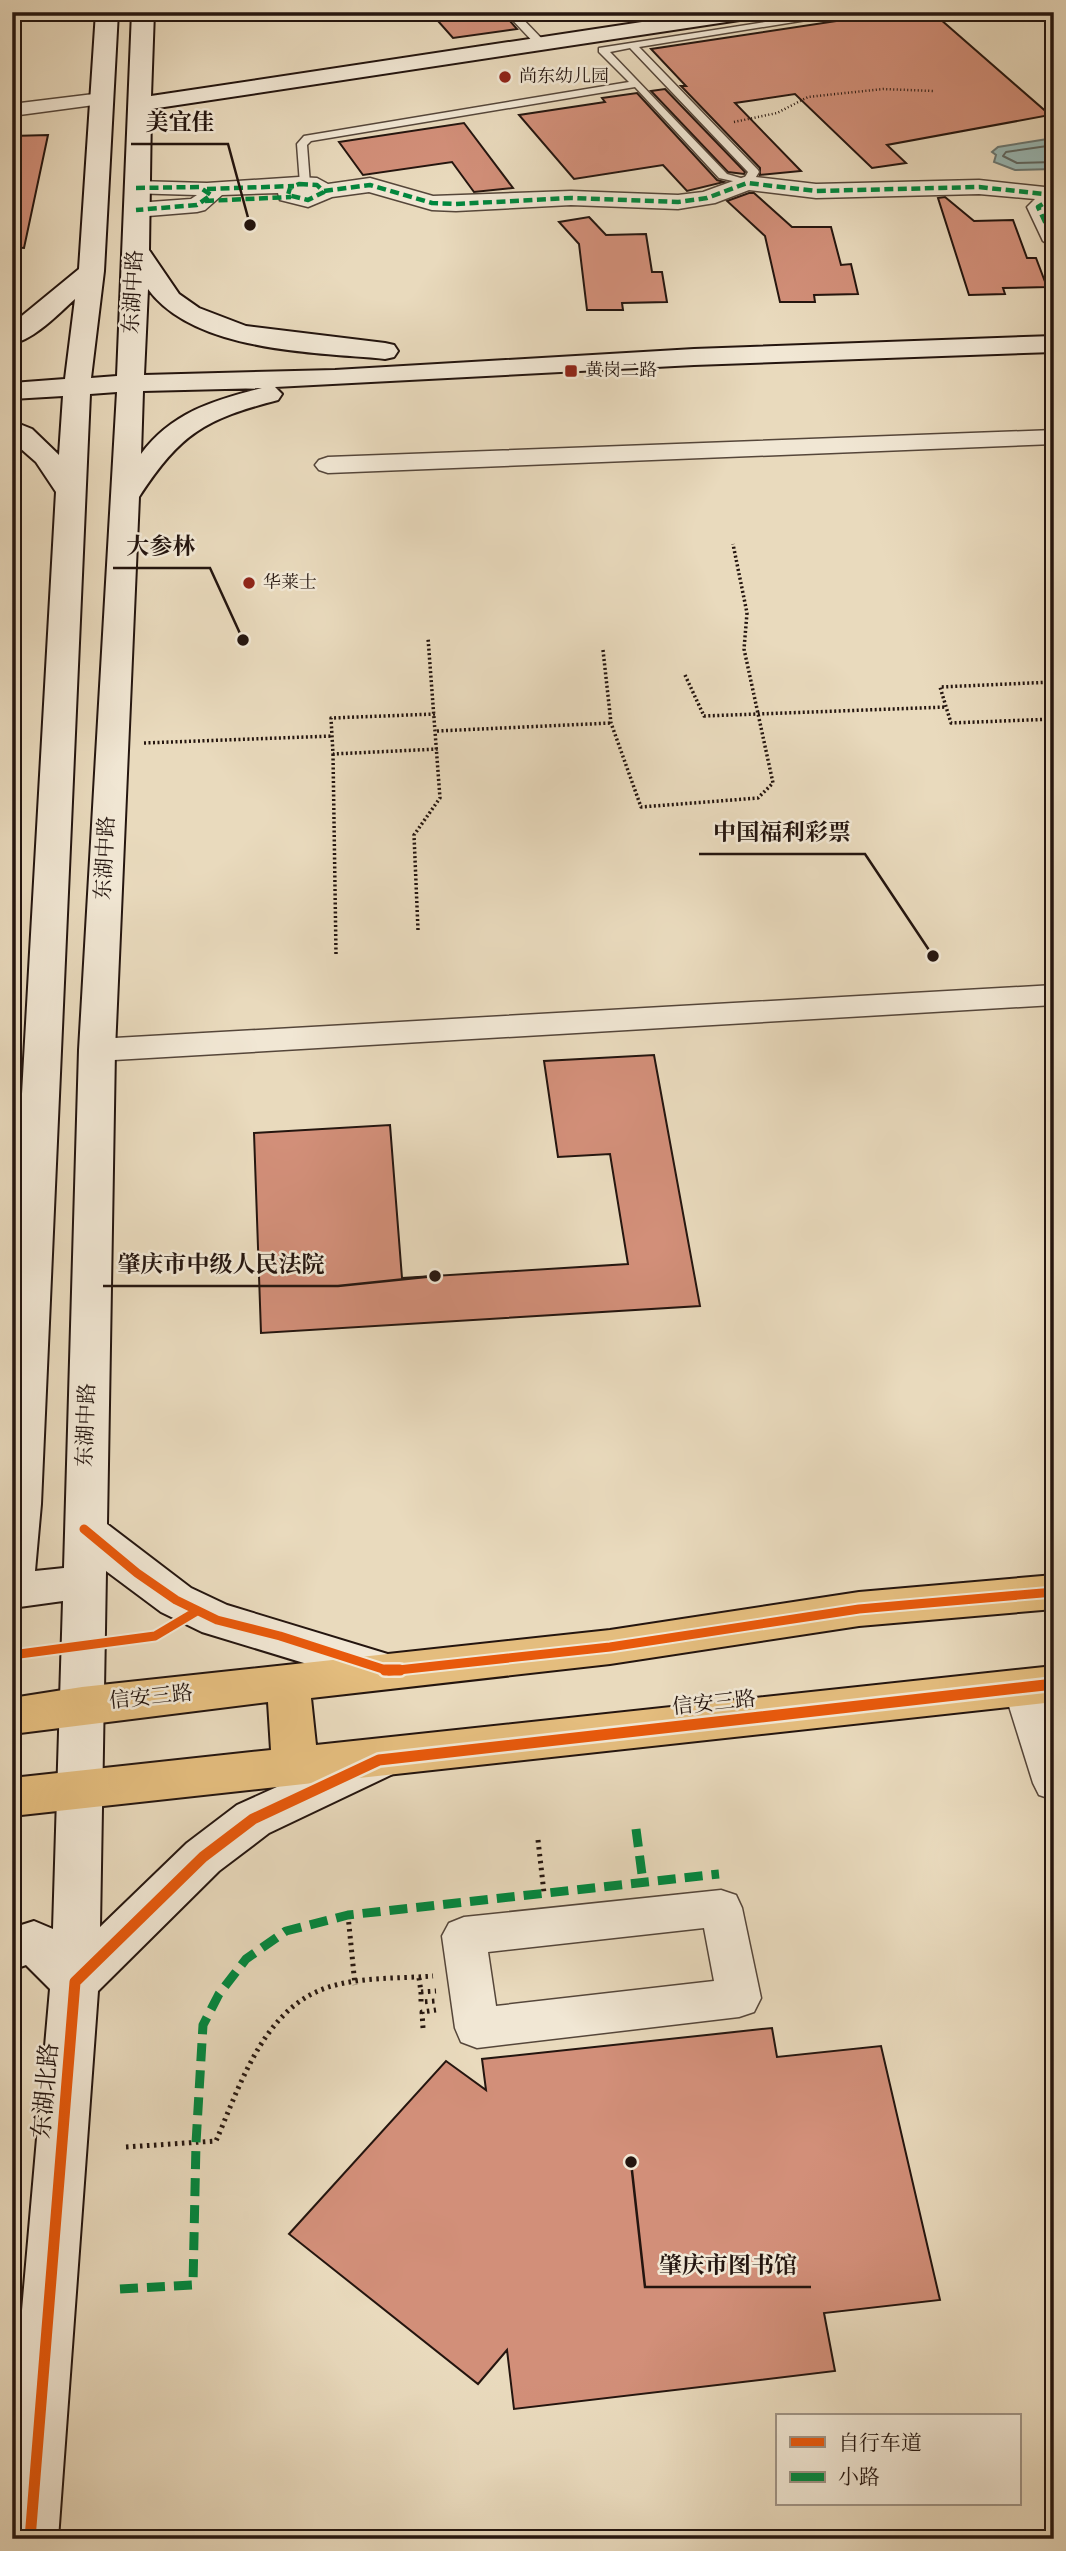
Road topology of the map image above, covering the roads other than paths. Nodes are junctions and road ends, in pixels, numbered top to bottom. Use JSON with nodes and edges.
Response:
{"nodes":[{"id":1,"x":107,"y":12,"type":"edge"},
{"id":2,"x":143,"y":12,"type":"edge"},
{"id":3,"x":510,"y":12,"type":"edge"},
{"id":4,"x":697,"y":12,"type":"edge"},
{"id":5,"x":753,"y":12,"type":"edge"},
{"id":6,"x":852,"y":12,"type":"edge"},
{"id":7,"x":538,"y":41,"type":"junction"},
{"id":8,"x":597,"y":44,"type":"junction"},
{"id":9,"x":632,"y":45,"type":"junction"},
{"id":10,"x":637,"y":84,"type":"junction"},
{"id":11,"x":102,"y":99,"type":"junction"},
{"id":12,"x":139,"y":100,"type":"junction"},
{"id":13,"x":12,"y":110,"type":"edge"},
{"id":14,"x":747,"y":183,"type":"junction"},
{"id":15,"x":304,"y":189,"type":"junction"},
{"id":16,"x":1054,"y":196,"type":"edge"},
{"id":17,"x":136,"y":220,"type":"junction"},
{"id":18,"x":94,"y":235,"type":"junction"},
{"id":19,"x":1054,"y":241,"type":"edge"},
{"id":20,"x":91,"y":271,"type":"junction"},
{"id":21,"x":1054,"y":326,"type":"edge"},
{"id":22,"x":12,"y":336,"type":"edge"},
{"id":23,"x":1054,"y":344,"type":"edge"},
{"id":24,"x":385,"y":351,"type":"junction"},
{"id":25,"x":12,"y":368,"type":"edge"},
{"id":26,"x":131,"y":371,"type":"junction"},
{"id":27,"x":79,"y":374,"type":"junction"},
{"id":28,"x":335,"y":378,"type":"junction"},
{"id":29,"x":12,"y":391,"type":"edge"},
{"id":30,"x":12,"y":429,"type":"edge"},
{"id":31,"x":1054,"y":438,"type":"edge"},
{"id":32,"x":328,"y":465,"type":"dead end"},
{"id":33,"x":69,"y":511,"type":"junction"},
{"id":34,"x":123,"y":513,"type":"junction"},
{"id":35,"x":1054,"y":995,"type":"edge"},
{"id":36,"x":97,"y":1050,"type":"junction"},
{"id":37,"x":16,"y":1510,"type":"edge"},
{"id":38,"x":84,"y":1529,"type":"junction"},
{"id":39,"x":83,"y":1582,"type":"junction"},
{"id":40,"x":12,"y":1588,"type":"edge"},
{"id":41,"x":1054,"y":1592,"type":"edge"},
{"id":42,"x":389,"y":1671,"type":"junction"},
{"id":43,"x":288,"y":1682,"type":"junction"},
{"id":44,"x":1039,"y":1686,"type":"edge"},
{"id":45,"x":82,"y":1705,"type":"junction"},
{"id":46,"x":12,"y":1716,"type":"edge"},
{"id":47,"x":379,"y":1760,"type":"junction"},
{"id":48,"x":295,"y":1768,"type":"junction"},
{"id":49,"x":1054,"y":1783,"type":"edge"},
{"id":50,"x":82,"y":1790,"type":"junction"},
{"id":51,"x":12,"y":1797,"type":"edge"},
{"id":52,"x":12,"y":1950,"type":"edge"},
{"id":53,"x":75,"y":1982,"type":"junction"},
{"id":54,"x":477,"y":2028,"type":"joint"},
{"id":55,"x":30,"y":2539,"type":"edge"}],
"edges":[{"from":1,"to":11,"type":"main road","name":"东湖中路"},
{"from":2,"to":12,"type":"main road","name":"东湖中路"},
{"from":3,"to":7,"type":"lane"},
{"from":4,"to":7,"type":"main road"},
{"from":5,"to":8,"type":"main road"},
{"from":6,"to":9,"type":"lane"},
{"from":7,"to":8,"type":"main road"},
{"from":7,"to":12,"type":"main road"},
{"from":8,"to":9,"type":"lane"},
{"from":8,"to":10,"type":"lane"},
{"from":9,"to":14,"type":"lane"},
{"from":10,"to":14,"type":"lane"},
{"from":10,"to":15,"type":"lane"},
{"from":11,"to":13,"type":"street"},
{"from":11,"to":18,"type":"main road","name":"东湖中路"},
{"from":12,"to":17,"type":"main road","name":"东湖中路"},
{"from":14,"to":15,"type":"street"},
{"from":14,"to":16,"type":"street"},
{"from":15,"to":17,"type":"street"},
{"from":16,"to":19,"type":"street"},
{"from":17,"to":18,"type":"main road"},
{"from":17,"to":24,"type":"main road"},
{"from":17,"to":26,"type":"main road","name":"东湖中路"},
{"from":18,"to":20,"type":"main road","name":"东湖中路"},
{"from":20,"to":22,"type":"main road"},
{"from":20,"to":27,"type":"main road","name":"东湖中路"},
{"from":21,"to":24,"type":"main road"},
{"from":23,"to":28,"type":"main road"},
{"from":24,"to":26,"type":"main road"},
{"from":25,"to":27,"type":"main road"},
{"from":26,"to":27,"type":"main road"},
{"from":26,"to":28,"type":"main road"},
{"from":26,"to":34,"type":"main road","name":"东湖中路"},
{"from":27,"to":29,"type":"main road"},
{"from":27,"to":33,"type":"main road","name":"东湖中路"},
{"from":28,"to":34,"type":"main road"},
{"from":30,"to":33,"type":"main road"},
{"from":31,"to":32,"type":"street"},
{"from":33,"to":34,"type":"main road"},
{"from":33,"to":37,"type":"main road","name":"东湖中路"},
{"from":34,"to":36,"type":"main road","name":"东湖中路"},
{"from":35,"to":36,"type":"street"},
{"from":36,"to":38,"type":"main road","name":"东湖中路"},
{"from":37,"to":40,"type":"main road","name":"东湖中路"},
{"from":38,"to":39,"type":"main road","name":"东湖中路"},
{"from":38,"to":42,"type":"main road"},
{"from":39,"to":40,"type":"main road"},
{"from":39,"to":45,"type":"main road","name":"东湖中路"},
{"from":41,"to":42,"type":"main road","name":"信安三路"},
{"from":42,"to":43,"type":"main road","name":"信安三路"},
{"from":43,"to":45,"type":"main road","name":"信安三路"},
{"from":43,"to":48,"type":"main road"},
{"from":44,"to":47,"type":"main road","name":"信安三路"},
{"from":44,"to":49,"type":"street"},
{"from":45,"to":46,"type":"main road","name":"信安三路"},
{"from":45,"to":50,"type":"main road","name":"东湖中路"},
{"from":47,"to":48,"type":"main road","name":"信安三路"},
{"from":47,"to":53,"type":"main road"},
{"from":48,"to":50,"type":"main road","name":"信安三路"},
{"from":50,"to":51,"type":"main road","name":"信安三路"},
{"from":50,"to":53,"type":"main road","name":"东湖北路"},
{"from":52,"to":53,"type":"main road"},
{"from":53,"to":55,"type":"main road","name":"东湖北路"},
{"from":54,"to":54,"type":"street"}]}
